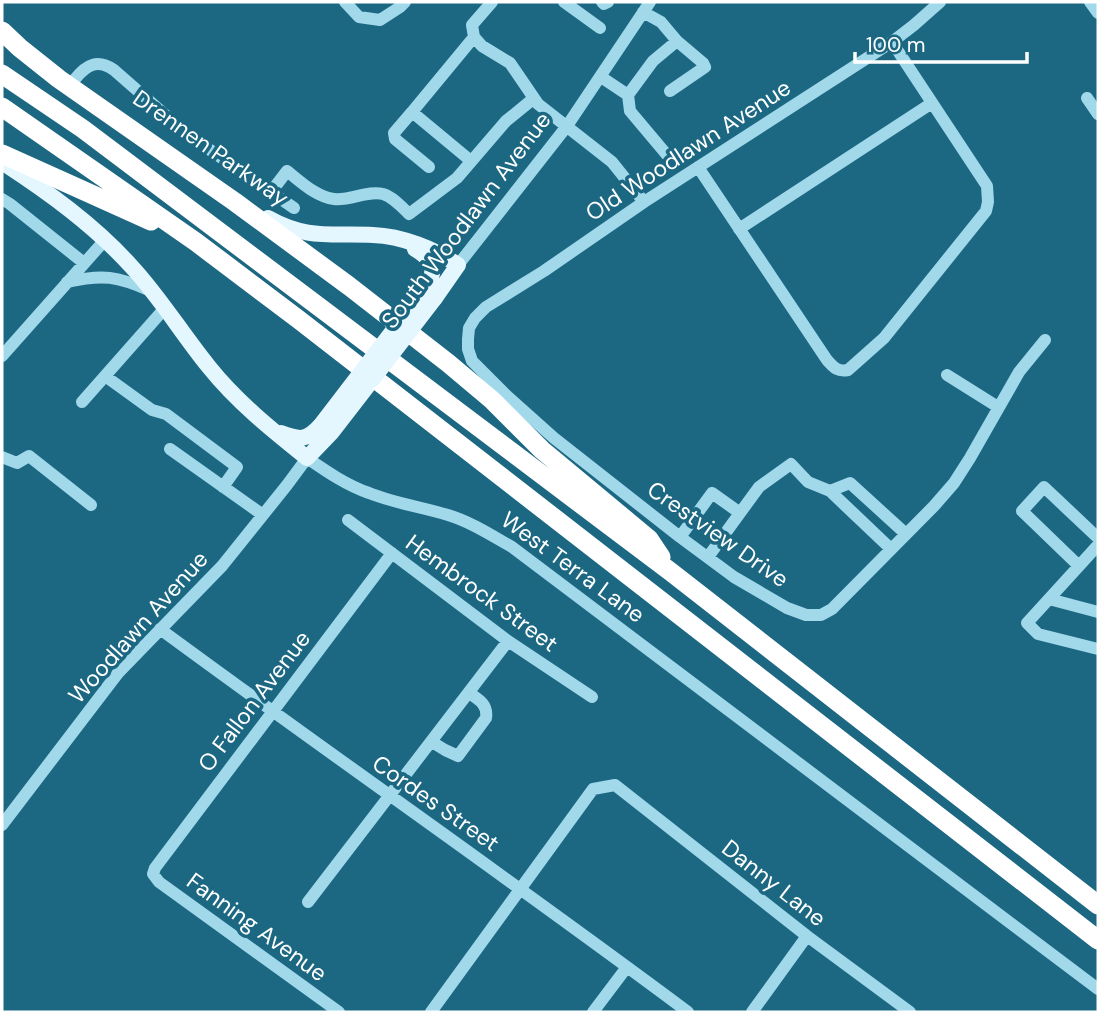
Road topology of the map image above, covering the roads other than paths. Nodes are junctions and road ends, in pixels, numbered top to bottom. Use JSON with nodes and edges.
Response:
{"nodes":[{"id":1,"x":345,"y":2,"type":"edge"},
{"id":2,"x":405,"y":2,"type":"edge"},
{"id":3,"x":492,"y":2,"type":"edge"},
{"id":4,"x":565,"y":2,"type":"edge"},
{"id":5,"x":602,"y":2,"type":"edge"},
{"id":6,"x":608,"y":2,"type":"edge"},
{"id":7,"x":940,"y":2,"type":"edge"},
{"id":8,"x":648,"y":5,"type":"edge"},
{"id":9,"x":2,"y":20,"type":"edge"},
{"id":10,"x":600,"y":29,"type":"dead end"},
{"id":11,"x":2,"y":31,"type":"edge"},
{"id":12,"x":474,"y":37,"type":"junction"},
{"id":13,"x":677,"y":41,"type":"junction"},
{"id":14,"x":892,"y":42,"type":"junction"},
{"id":15,"x":2,"y":74,"type":"edge"},
{"id":16,"x":601,"y":77,"type":"junction"},
{"id":17,"x":75,"y":79,"type":"junction"},
{"id":18,"x":670,"y":91,"type":"dead end"},
{"id":19,"x":628,"y":95,"type":"junction"},
{"id":20,"x":1087,"y":98,"type":"dead end"},
{"id":21,"x":533,"y":99,"type":"junction"},
{"id":22,"x":933,"y":103,"type":"junction"},
{"id":23,"x":2,"y":107,"type":"edge"},
{"id":24,"x":412,"y":112,"type":"junction"},
{"id":25,"x":1098,"y":114,"type":"edge"},
{"id":26,"x":566,"y":126,"type":"junction"},
{"id":27,"x":2,"y":154,"type":"edge"},
{"id":28,"x":667,"y":155,"type":"dead end"},
{"id":29,"x":471,"y":161,"type":"junction"},
{"id":30,"x":2,"y":162,"type":"edge"},
{"id":31,"x":429,"y":167,"type":"dead end"},
{"id":32,"x":698,"y":167,"type":"junction"},
{"id":33,"x":271,"y":192,"type":"junction"},
{"id":34,"x":2,"y":199,"type":"edge"},
{"id":35,"x":643,"y":202,"type":"junction"},
{"id":36,"x":295,"y":208,"type":"dead end"},
{"id":37,"x":739,"y":229,"type":"junction"},
{"id":38,"x":394,"y":237,"type":"junction"},
{"id":39,"x":105,"y":240,"type":"junction"},
{"id":40,"x":196,"y":243,"type":"junction"},
{"id":41,"x":84,"y":263,"type":"junction"},
{"id":42,"x":458,"y":265,"type":"junction"},
{"id":43,"x":66,"y":282,"type":"junction"},
{"id":44,"x":153,"y":292,"type":"junction"},
{"id":45,"x":430,"y":294,"type":"junction"},
{"id":46,"x":165,"y":308,"type":"junction"},
{"id":47,"x":467,"y":339,"type":"joint"},
{"id":48,"x":1045,"y":340,"type":"dead end"},
{"id":49,"x":2,"y":356,"type":"edge"},
{"id":50,"x":947,"y":375,"type":"dead end"},
{"id":51,"x":105,"y":376,"type":"junction"},
{"id":52,"x":82,"y":402,"type":"dead end"},
{"id":53,"x":998,"y":407,"type":"junction"},
{"id":54,"x":326,"y":429,"type":"junction"},
{"id":55,"x":272,"y":430,"type":"junction"},
{"id":56,"x":170,"y":450,"type":"dead end"},
{"id":57,"x":2,"y":457,"type":"edge"},
{"id":58,"x":307,"y":458,"type":"junction"},
{"id":59,"x":223,"y":487,"type":"junction"},
{"id":60,"x":830,"y":491,"type":"junction"},
{"id":61,"x":91,"y":505,"type":"dead end"},
{"id":62,"x":740,"y":513,"type":"junction"},
{"id":63,"x":263,"y":515,"type":"junction"},
{"id":64,"x":348,"y":520,"type":"dead end"},
{"id":65,"x":906,"y":534,"type":"junction"},
{"id":66,"x":680,"y":537,"type":"junction"},
{"id":67,"x":1098,"y":538,"type":"edge"},
{"id":68,"x":1098,"y":545,"type":"edge"},
{"id":69,"x":891,"y":549,"type":"junction"},
{"id":70,"x":392,"y":554,"type":"junction"},
{"id":71,"x":708,"y":557,"type":"junction"},
{"id":72,"x":1079,"y":566,"type":"junction"},
{"id":73,"x":671,"y":572,"type":"junction"},
{"id":74,"x":1049,"y":599,"type":"junction"},
{"id":75,"x":1098,"y":612,"type":"edge"},
{"id":76,"x":160,"y":629,"type":"junction"},
{"id":77,"x":509,"y":641,"type":"junction"},
{"id":78,"x":1098,"y":649,"type":"edge"},
{"id":79,"x":469,"y":693,"type":"junction"},
{"id":80,"x":592,"y":697,"type":"dead end"},
{"id":81,"x":272,"y":711,"type":"junction"},
{"id":82,"x":432,"y":742,"type":"junction"},
{"id":83,"x":389,"y":796,"type":"junction"},
{"id":84,"x":2,"y":825,"type":"edge"},
{"id":85,"x":153,"y":874,"type":"joint"},
{"id":86,"x":521,"y":889,"type":"junction"},
{"id":87,"x":308,"y":902,"type":"dead end"},
{"id":88,"x":1098,"y":905,"type":"edge"},
{"id":89,"x":807,"y":936,"type":"junction"},
{"id":90,"x":1098,"y":940,"type":"edge"},
{"id":91,"x":627,"y":967,"type":"junction"},
{"id":92,"x":1098,"y":989,"type":"edge"},
{"id":93,"x":339,"y":1012,"type":"edge"},
{"id":94,"x":431,"y":1012,"type":"edge"},
{"id":95,"x":593,"y":1012,"type":"edge"},
{"id":96,"x":688,"y":1012,"type":"edge"},
{"id":97,"x":752,"y":1012,"type":"edge"},
{"id":98,"x":910,"y":1012,"type":"edge"}],
"edges":[{"from":1,"to":2,"type":"street"},
{"from":3,"to":12,"type":"street"},
{"from":4,"to":10,"type":"street"},
{"from":5,"to":6,"type":"street"},
{"from":7,"to":14,"type":"street","name":"Old Woodlawn Avenue"},
{"from":8,"to":13,"type":"street"},
{"from":8,"to":16,"type":"street","name":"South Woodlawn Avenue"},
{"from":9,"to":17,"type":"main road","name":"Drennen Parkway"},
{"from":11,"to":73,"type":"highway"},
{"from":12,"to":21,"type":"street"},
{"from":12,"to":24,"type":"street"},
{"from":13,"to":18,"type":"street"},
{"from":13,"to":19,"type":"street"},
{"from":14,"to":22,"type":"street"},
{"from":14,"to":32,"type":"street","name":"Old Woodlawn Avenue"},
{"from":15,"to":73,"type":"highway"},
{"from":16,"to":19,"type":"street"},
{"from":16,"to":26,"type":"street","name":"South Woodlawn Avenue"},
{"from":17,"to":33,"type":"street"},
{"from":17,"to":38,"type":"main road","name":"Drennen Parkway"},
{"from":19,"to":28,"type":"street"},
{"from":20,"to":25,"type":"street"},
{"from":21,"to":26,"type":"street"},
{"from":21,"to":29,"type":"street"},
{"from":22,"to":37,"type":"street"},
{"from":22,"to":37,"type":"street"},
{"from":23,"to":40,"type":"highway"},
{"from":24,"to":29,"type":"street"},
{"from":24,"to":31,"type":"street"},
{"from":26,"to":35,"type":"street"},
{"from":26,"to":42,"type":"street","name":"South Woodlawn Avenue"},
{"from":27,"to":40,"type":"highway"},
{"from":29,"to":33,"type":"street"},
{"from":30,"to":39,"type":"main road","name":"West Terra Lane"},
{"from":32,"to":35,"type":"street","name":"Old Woodlawn Avenue"},
{"from":32,"to":37,"type":"street"},
{"from":33,"to":36,"type":"street"},
{"from":34,"to":41,"type":"street"},
{"from":35,"to":47,"type":"street","name":"Old Woodlawn Avenue"},
{"from":38,"to":42,"type":"main road","name":"Drennen Parkway"},
{"from":38,"to":45,"type":"main road"},
{"from":39,"to":41,"type":"street"},
{"from":39,"to":44,"type":"main road","name":"West Terra Lane"},
{"from":40,"to":90,"type":"highway"},
{"from":41,"to":43,"type":"street"},
{"from":42,"to":45,"type":"main road","name":"South Woodlawn Avenue"},
{"from":43,"to":44,"type":"street"},
{"from":43,"to":49,"type":"street"},
{"from":44,"to":46,"type":"main road","name":"West Terra Lane"},
{"from":45,"to":54,"type":"main road","name":"South Woodlawn Avenue","bridge":true},
{"from":46,"to":51,"type":"street"},
{"from":46,"to":55,"type":"main road","name":"West Terra Lane"},
{"from":47,"to":66,"type":"street","name":"Crestview Drive"},
{"from":48,"to":53,"type":"street","name":"Crestview Drive"},
{"from":50,"to":53,"type":"street"},
{"from":51,"to":52,"type":"street"},
{"from":51,"to":59,"type":"street"},
{"from":53,"to":65,"type":"street","name":"Crestview Drive"},
{"from":54,"to":55,"type":"main road"},
{"from":54,"to":58,"type":"main road","name":"South Woodlawn Avenue"},
{"from":55,"to":58,"type":"main road","name":"West Terra Lane"},
{"from":56,"to":59,"type":"street"},
{"from":57,"to":61,"type":"street"},
{"from":58,"to":63,"type":"street","name":"Woodlawn Avenue"},
{"from":58,"to":92,"type":"street","name":"West Terra Lane"},
{"from":59,"to":63,"type":"street"},
{"from":60,"to":62,"type":"street"},
{"from":60,"to":65,"type":"street"},
{"from":60,"to":69,"type":"street"},
{"from":62,"to":66,"type":"street"},
{"from":62,"to":71,"type":"street"},
{"from":63,"to":76,"type":"street","name":"Woodlawn Avenue"},
{"from":64,"to":70,"type":"street","name":"Hembrock Street"},
{"from":65,"to":69,"type":"street","name":"Crestview Drive"},
{"from":66,"to":71,"type":"street","name":"Crestview Drive"},
{"from":67,"to":72,"type":"street"},
{"from":68,"to":72,"type":"street"},
{"from":69,"to":71,"type":"street","name":"Crestview Drive"},
{"from":70,"to":77,"type":"street","name":"Hembrock Street"},
{"from":70,"to":81,"type":"street","name":"O Fallon Avenue"},
{"from":72,"to":74,"type":"street"},
{"from":73,"to":88,"type":"highway"},
{"from":74,"to":75,"type":"street"},
{"from":74,"to":78,"type":"street"},
{"from":76,"to":81,"type":"street","name":"Cordes Street"},
{"from":76,"to":84,"type":"street","name":"Woodlawn Avenue"},
{"from":77,"to":79,"type":"street"},
{"from":77,"to":80,"type":"street","name":"Hembrock Street"},
{"from":79,"to":82,"type":"street"},
{"from":79,"to":82,"type":"street"},
{"from":81,"to":83,"type":"street","name":"Cordes Street"},
{"from":81,"to":85,"type":"street","name":"O Fallon Avenue"},
{"from":82,"to":83,"type":"street"},
{"from":83,"to":86,"type":"street","name":"Cordes Street"},
{"from":83,"to":87,"type":"street"},
{"from":85,"to":93,"type":"street","name":"Fanning Avenue"},
{"from":86,"to":89,"type":"street","name":"Danny Lane"},
{"from":86,"to":91,"type":"street","name":"Cordes Street"},
{"from":86,"to":94,"type":"street"},
{"from":89,"to":97,"type":"street"},
{"from":89,"to":98,"type":"street","name":"Danny Lane"},
{"from":91,"to":95,"type":"street"},
{"from":91,"to":96,"type":"street","name":"Cordes Street"}]}
